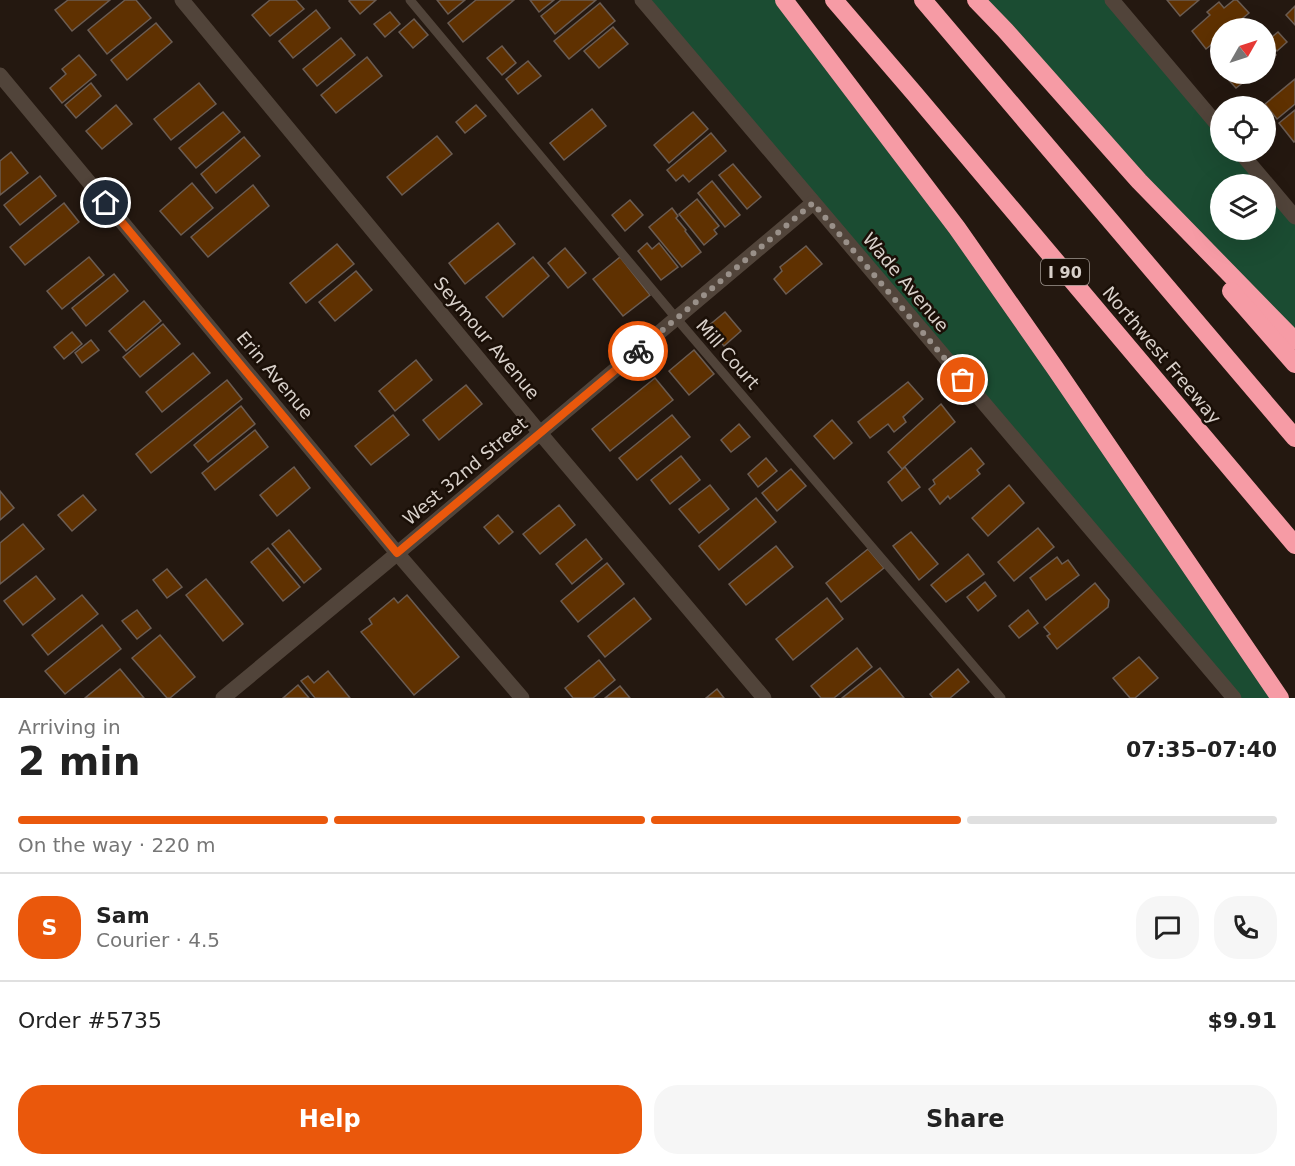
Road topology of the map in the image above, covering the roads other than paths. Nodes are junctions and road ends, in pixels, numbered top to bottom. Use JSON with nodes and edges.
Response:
{"nodes":[{"id":1,"x":182,"y":0,"type":"edge"},
{"id":2,"x":410,"y":0,"type":"edge"},
{"id":3,"x":642,"y":0,"type":"edge"},
{"id":4,"x":784,"y":0,"type":"edge"},
{"id":5,"x":834,"y":0,"type":"edge"},
{"id":6,"x":923,"y":0,"type":"edge"},
{"id":7,"x":976,"y":0,"type":"edge"},
{"id":8,"x":1112,"y":0,"type":"edge"},
{"id":9,"x":0,"y":75,"type":"edge"},
{"id":10,"x":1210,"y":116,"type":"edge"},
{"id":11,"x":1248,"y":162,"type":"edge"},
{"id":12,"x":1139,"y":181,"type":"junction"},
{"id":13,"x":813,"y":203,"type":"junction"},
{"id":14,"x":1295,"y":217,"type":"edge"},
{"id":15,"x":676,"y":318,"type":"junction"},
{"id":16,"x":1295,"y":341,"type":"edge"},
{"id":17,"x":1295,"y":364,"type":"edge"},
{"id":18,"x":540,"y":433,"type":"junction"},
{"id":19,"x":1295,"y":438,"type":"edge"},
{"id":20,"x":1295,"y":546,"type":"edge"},
{"id":21,"x":397,"y":553,"type":"junction"},
{"id":22,"x":223,"y":698,"type":"edge"},
{"id":23,"x":522,"y":698,"type":"edge"},
{"id":24,"x":764,"y":698,"type":"edge"},
{"id":25,"x":1001,"y":698,"type":"edge"},
{"id":26,"x":1234,"y":698,"type":"edge"},
{"id":27,"x":1280,"y":698,"type":"edge"}],
"edges":[{"from":1,"to":18,"type":"street","name":"Seymour Avenue"},
{"from":2,"to":15,"type":"lane","name":"Mill Court"},
{"from":3,"to":13,"type":"street","name":"Wade Avenue"},
{"from":4,"to":27,"type":"highway"},
{"from":5,"to":20,"type":"highway","name":"Northwest Freeway","number":"I 90"},
{"from":6,"to":19,"type":"highway"},
{"from":7,"to":12,"type":"highway"},
{"from":8,"to":10,"type":"street"},
{"from":9,"to":21,"type":"street","name":"Erin Avenue"},
{"from":11,"to":14,"type":"street"},
{"from":12,"to":16,"type":"highway"},
{"from":12,"to":17,"type":"highway"},
{"from":13,"to":15,"type":"street","name":"West 32nd Street"},
{"from":13,"to":26,"type":"street","name":"Wade Avenue"},
{"from":15,"to":18,"type":"street","name":"West 32nd Street"},
{"from":15,"to":25,"type":"lane","name":"Mill Court"},
{"from":18,"to":21,"type":"street","name":"West 32nd Street"},
{"from":18,"to":24,"type":"street","name":"Seymour Avenue"},
{"from":21,"to":22,"type":"street","name":"West 32nd Street"},
{"from":21,"to":23,"type":"street","name":"Erin Avenue"}]}
